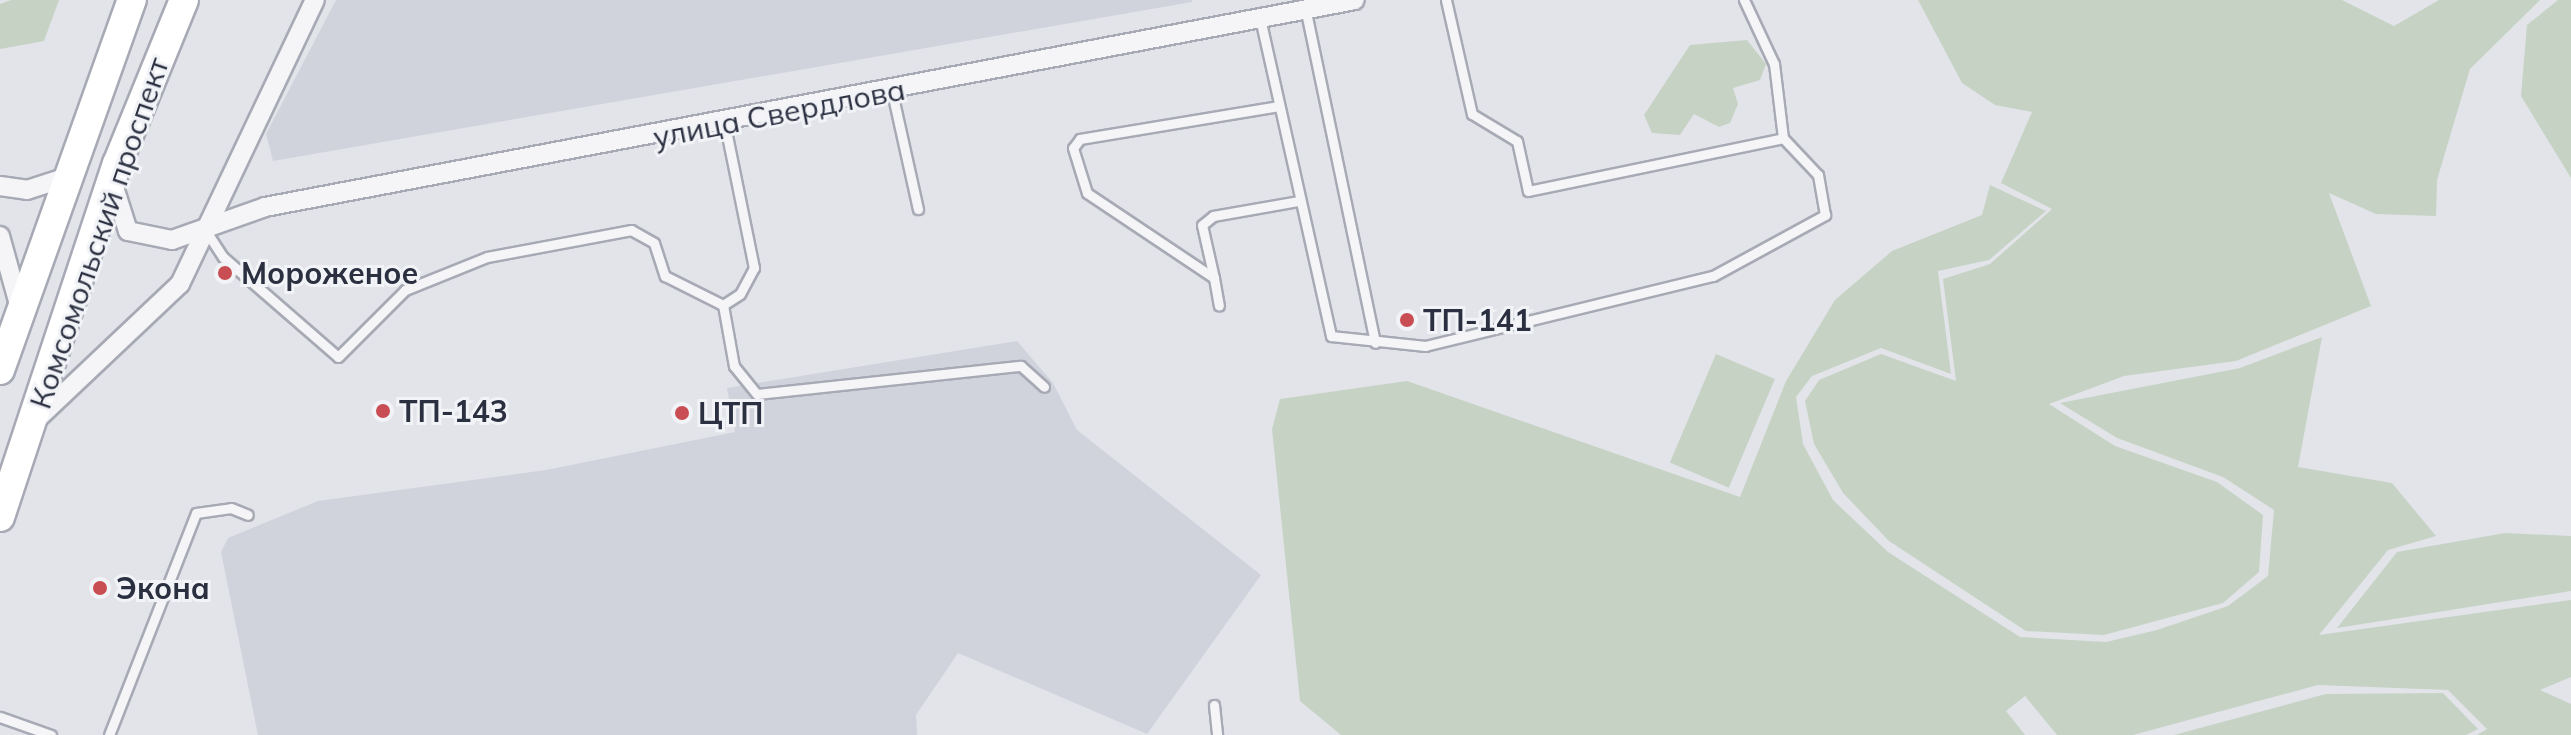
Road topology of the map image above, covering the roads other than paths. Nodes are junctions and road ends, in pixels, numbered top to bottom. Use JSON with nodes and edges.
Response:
{"nodes":[{"id":1,"x":132,"y":0,"type":"edge"},
{"id":2,"x":184,"y":0,"type":"edge"},
{"id":3,"x":315,"y":0,"type":"edge"},
{"id":4,"x":1355,"y":0,"type":"edge"},
{"id":5,"x":1446,"y":0,"type":"edge"},
{"id":6,"x":1744,"y":0,"type":"edge"},
{"id":7,"x":1306,"y":12,"type":"junction"},
{"id":8,"x":1259,"y":17,"type":"junction"},
{"id":9,"x":892,"y":92,"type":"junction"},
{"id":10,"x":1279,"y":106,"type":"junction"},
{"id":11,"x":725,"y":125,"type":"junction"},
{"id":12,"x":1783,"y":138,"type":"junction"},
{"id":13,"x":63,"y":178,"type":"junction"},
{"id":14,"x":112,"y":179,"type":"junction"},
{"id":15,"x":0,"y":186,"type":"edge"},
{"id":16,"x":1298,"y":201,"type":"junction"},
{"id":17,"x":918,"y":209,"type":"dead end"},
{"id":18,"x":204,"y":227,"type":"junction"},
{"id":19,"x":0,"y":236,"type":"edge"},
{"id":20,"x":1214,"y":278,"type":"junction"},
{"id":21,"x":723,"y":305,"type":"junction"},
{"id":22,"x":1219,"y":306,"type":"dead end"},
{"id":23,"x":20,"y":308,"type":"junction"},
{"id":24,"x":1375,"y":343,"type":"junction"},
{"id":25,"x":0,"y":370,"type":"edge"},
{"id":26,"x":1044,"y":387,"type":"dead end"},
{"id":27,"x":34,"y":422,"type":"junction"},
{"id":28,"x":248,"y":515,"type":"dead end"},
{"id":29,"x":0,"y":517,"type":"edge"},
{"id":30,"x":1214,"y":705,"type":"dead end"},
{"id":31,"x":0,"y":717,"type":"edge"},
{"id":32,"x":51,"y":735,"type":"edge"},
{"id":33,"x":109,"y":735,"type":"edge"},
{"id":34,"x":1217,"y":735,"type":"edge"}],
"edges":[{"from":1,"to":13,"type":"main road","name":"Комсомольский проспект"},
{"from":2,"to":14,"type":"main road","name":"Комсомольский проспект"},
{"from":3,"to":18,"type":"street","name":"Комсомольский проспект"},
{"from":4,"to":7,"type":"street","name":"улица Свердлова"},
{"from":5,"to":12,"type":"lane"},
{"from":6,"to":12,"type":"lane"},
{"from":7,"to":8,"type":"street","name":"улица Свердлова"},
{"from":7,"to":24,"type":"lane"},
{"from":8,"to":9,"type":"street","name":"улица Свердлова"},
{"from":8,"to":10,"type":"lane"},
{"from":9,"to":11,"type":"street","name":"улица Свердлова"},
{"from":9,"to":17,"type":"lane"},
{"from":10,"to":16,"type":"lane"},
{"from":10,"to":20,"type":"lane"},
{"from":11,"to":18,"type":"street","name":"улица Свердлова"},
{"from":11,"to":21,"type":"lane"},
{"from":12,"to":24,"type":"lane"},
{"from":13,"to":15,"type":"street"},
{"from":13,"to":23,"type":"main road","name":"Комсомольский проспект"},
{"from":14,"to":18,"type":"street","name":"улица Свердлова"},
{"from":14,"to":27,"type":"main road","name":"Комсомольский проспект"},
{"from":16,"to":20,"type":"lane"},
{"from":16,"to":24,"type":"lane"},
{"from":18,"to":21,"type":"lane"},
{"from":18,"to":27,"type":"street","name":"Комсомольский проспект"},
{"from":19,"to":23,"type":"street"},
{"from":20,"to":22,"type":"lane"},
{"from":21,"to":26,"type":"lane"},
{"from":23,"to":25,"type":"main road","name":"Комсомольский проспект"},
{"from":27,"to":29,"type":"main road","name":"Комсомольский проспект"},
{"from":28,"to":33,"type":"lane"},
{"from":30,"to":34,"type":"lane"},
{"from":31,"to":32,"type":"lane"}]}
